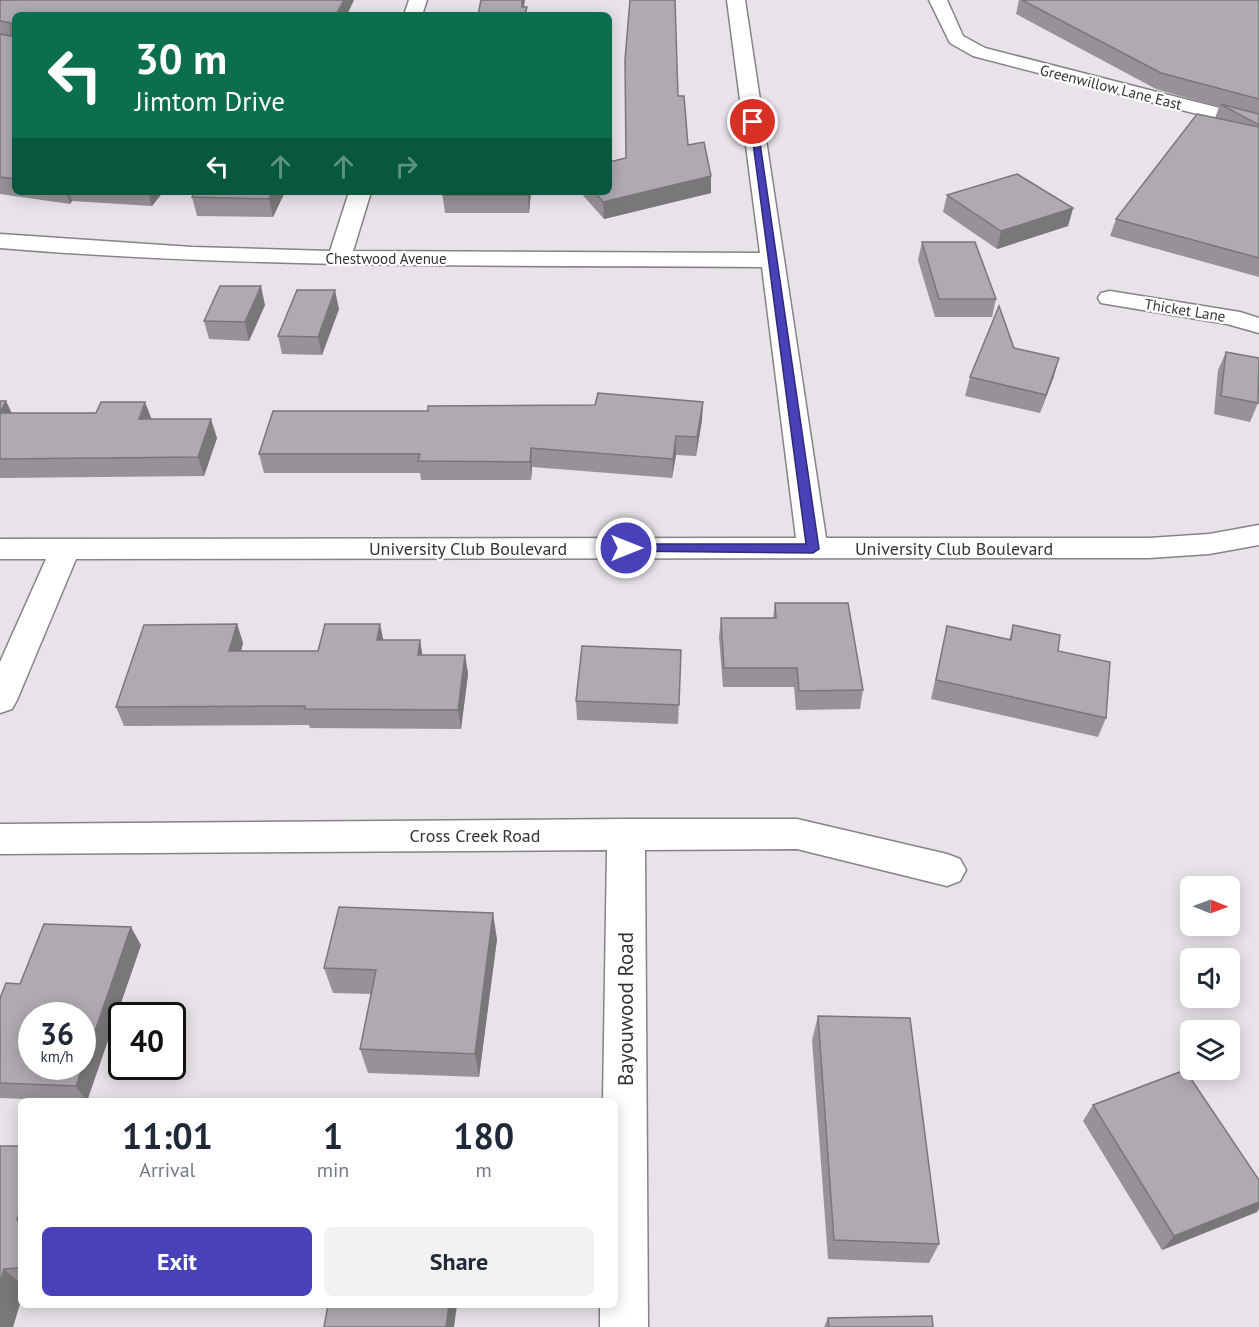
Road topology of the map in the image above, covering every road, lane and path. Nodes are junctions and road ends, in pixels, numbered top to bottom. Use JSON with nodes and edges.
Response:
{"nodes":[{"id":1,"x":736,"y":0,"type":"edge"},
{"id":2,"x":938,"y":0,"type":"edge"},
{"id":3,"x":1259,"y":124,"type":"edge"},
{"id":4,"x":359,"y":195,"type":"edge"},
{"id":5,"x":0,"y":241,"type":"edge"},
{"id":6,"x":340,"y":257,"type":"junction"},
{"id":7,"x":772,"y":260,"type":"junction"},
{"id":8,"x":1110,"y":298,"type":"dead end"},
{"id":9,"x":1259,"y":326,"type":"edge"},
{"id":10,"x":1259,"y":535,"type":"edge"},
{"id":11,"x":66,"y":548,"type":"junction"},
{"id":12,"x":0,"y":549,"type":"edge"},
{"id":13,"x":813,"y":549,"type":"junction"},
{"id":14,"x":0,"y":700,"type":"edge"},
{"id":15,"x":626,"y":834,"type":"junction"},
{"id":16,"x":0,"y":839,"type":"edge"},
{"id":17,"x":947,"y":870,"type":"dead end"},
{"id":18,"x":624,"y":1327,"type":"edge"}],
"edges":[{"from":1,"to":7,"type":"street"},
{"from":2,"to":3,"type":"street","name":"Greenwillow Lane East"},
{"from":4,"to":6,"type":"street"},
{"from":5,"to":6,"type":"street","name":"Chestwood Avenue"},
{"from":6,"to":7,"type":"street","name":"Chestwood Avenue"},
{"from":7,"to":13,"type":"street"},
{"from":8,"to":9,"type":"street","name":"Thicket Lane"},
{"from":10,"to":13,"type":"street","name":"University Club Boulevard"},
{"from":11,"to":12,"type":"street","name":"University Club Boulevard"},
{"from":11,"to":13,"type":"street","name":"University Club Boulevard"},
{"from":11,"to":14,"type":"street"},
{"from":15,"to":16,"type":"street","name":"Cross Creek Road"},
{"from":15,"to":17,"type":"street","name":"Cross Creek Road"},
{"from":15,"to":18,"type":"street","name":"Bayouwood Road"}]}
